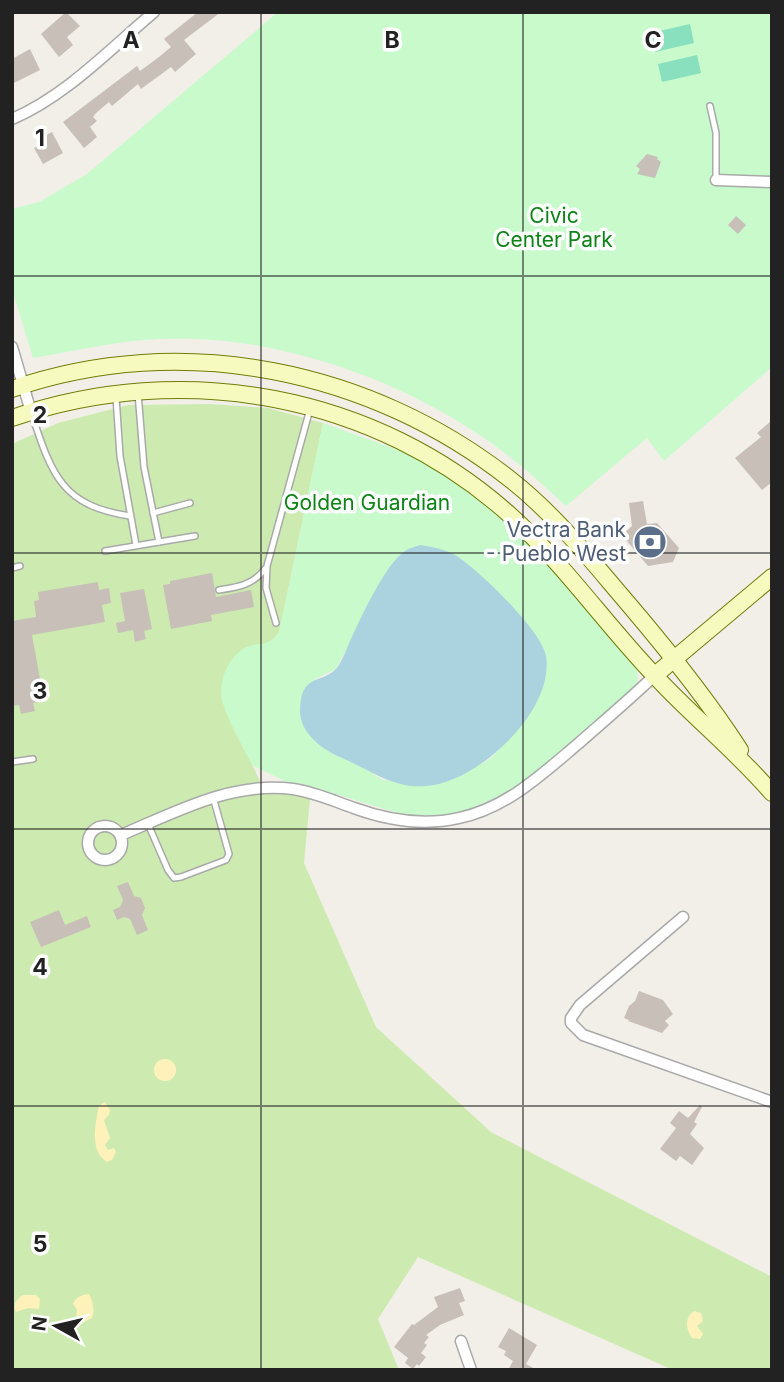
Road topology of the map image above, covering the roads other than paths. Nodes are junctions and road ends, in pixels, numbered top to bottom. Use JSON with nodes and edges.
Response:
{"nodes":[{"id":1,"x":154,"y":12,"type":"edge"},
{"id":2,"x":709,"y":106,"type":"dead end"},
{"id":3,"x":12,"y":119,"type":"edge"},
{"id":4,"x":716,"y":180,"type":"joint"},
{"id":5,"x":772,"y":182,"type":"edge"},
{"id":6,"x":12,"y":347,"type":"edge"},
{"id":7,"x":18,"y":387,"type":"edge"},
{"id":8,"x":138,"y":391,"type":"junction"},
{"id":9,"x":116,"y":394,"type":"junction"},
{"id":10,"x":310,"y":407,"type":"junction"},
{"id":11,"x":31,"y":412,"type":"junction"},
{"id":12,"x":12,"y":418,"type":"edge"},
{"id":13,"x":190,"y":503,"type":"dead end"},
{"id":14,"x":153,"y":513,"type":"junction"},
{"id":15,"x":130,"y":516,"type":"junction"},
{"id":16,"x":195,"y":536,"type":"dead end"},
{"id":17,"x":159,"y":542,"type":"junction"},
{"id":18,"x":135,"y":545,"type":"junction"},
{"id":19,"x":105,"y":551,"type":"dead end"},
{"id":20,"x":20,"y":566,"type":"dead end"},
{"id":21,"x":267,"y":566,"type":"junction"},
{"id":22,"x":12,"y":568,"type":"edge"},
{"id":23,"x":772,"y":577,"type":"edge"},
{"id":24,"x":219,"y":590,"type":"dead end"},
{"id":25,"x":276,"y":623,"type":"dead end"},
{"id":26,"x":674,"y":658,"type":"junction"},
{"id":27,"x":654,"y":676,"type":"junction"},
{"id":28,"x":33,"y":759,"type":"dead end"},
{"id":29,"x":12,"y":762,"type":"edge"},
{"id":30,"x":750,"y":767,"type":"junction"},
{"id":31,"x":772,"y":793,"type":"edge"},
{"id":32,"x":213,"y":797,"type":"junction"},
{"id":33,"x":148,"y":824,"type":"junction"},
{"id":34,"x":121,"y":835,"type":"dead end"},
{"id":35,"x":683,"y":917,"type":"dead end"},
{"id":36,"x":772,"y":1102,"type":"edge"},
{"id":37,"x":461,"y":1341,"type":"dead end"},
{"id":38,"x":471,"y":1370,"type":"edge"}],
"edges":[{"from":1,"to":3,"type":"street"},
{"from":2,"to":4,"type":"lane"},
{"from":4,"to":5,"type":"street"},
{"from":6,"to":7,"type":"street"},
{"from":7,"to":11,"type":"street"},
{"from":7,"to":26,"type":"main road"},
{"from":8,"to":9,"type":"main road"},
{"from":8,"to":10,"type":"main road"},
{"from":8,"to":14,"type":"lane"},
{"from":9,"to":11,"type":"main road"},
{"from":9,"to":15,"type":"lane"},
{"from":10,"to":21,"type":"lane"},
{"from":10,"to":27,"type":"main road"},
{"from":11,"to":12,"type":"main road"},
{"from":11,"to":15,"type":"lane"},
{"from":13,"to":14,"type":"lane"},
{"from":14,"to":17,"type":"lane"},
{"from":15,"to":18,"type":"lane"},
{"from":16,"to":17,"type":"lane"},
{"from":17,"to":18,"type":"lane"},
{"from":18,"to":19,"type":"lane"},
{"from":20,"to":22,"type":"lane"},
{"from":21,"to":24,"type":"lane"},
{"from":21,"to":25,"type":"lane"},
{"from":23,"to":26,"type":"main road"},
{"from":26,"to":27,"type":"main road"},
{"from":26,"to":30,"type":"main road"},
{"from":27,"to":30,"type":"main road"},
{"from":27,"to":32,"type":"street"},
{"from":28,"to":29,"type":"lane"},
{"from":30,"to":31,"type":"main road"},
{"from":32,"to":33,"type":"street"},
{"from":32,"to":33,"type":"lane"},
{"from":33,"to":34,"type":"street"},
{"from":35,"to":36,"type":"street"},
{"from":37,"to":38,"type":"street"}]}
